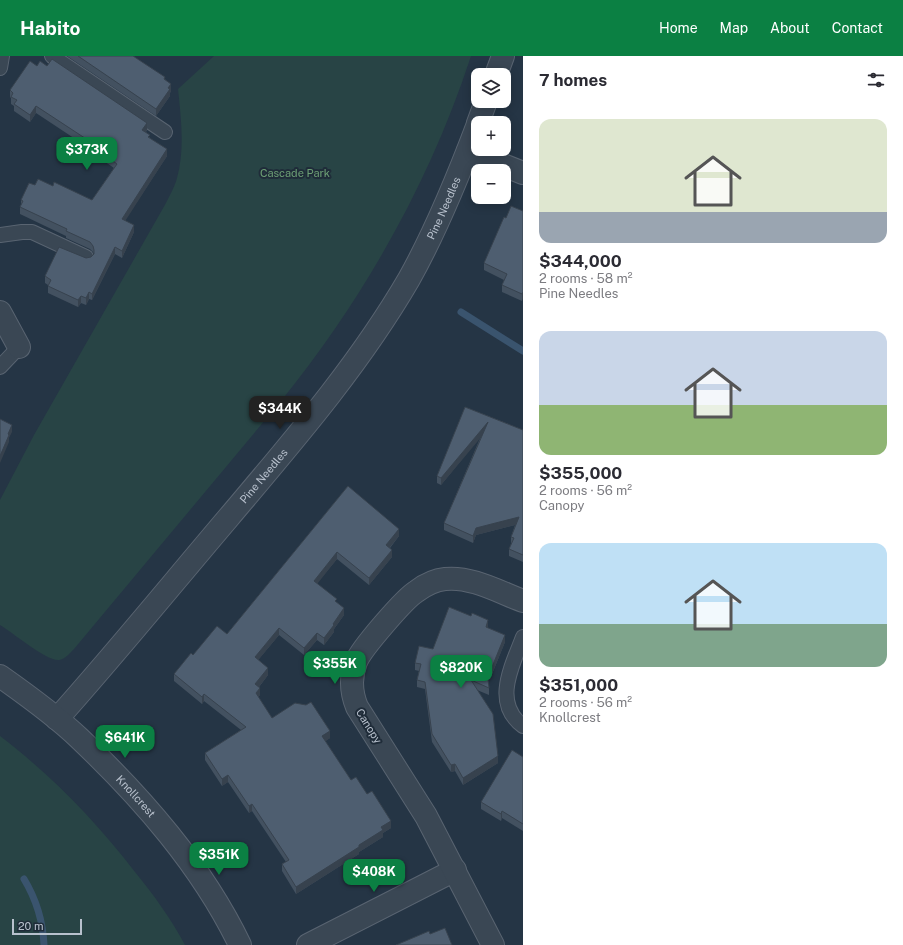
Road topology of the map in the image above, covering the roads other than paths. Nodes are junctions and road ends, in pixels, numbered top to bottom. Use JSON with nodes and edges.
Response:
{"nodes":[{"id":1,"x":2,"y":56,"type":"edge"},
{"id":2,"x":52,"y":56,"type":"edge"},
{"id":3,"x":503,"y":56,"type":"edge"},
{"id":4,"x":0,"y":68,"type":"edge"},
{"id":5,"x":499,"y":68,"type":"edge"},
{"id":6,"x":165,"y":132,"type":"dead end"},
{"id":7,"x":471,"y":143,"type":"edge"},
{"id":8,"x":468,"y":151,"type":"junction"},
{"id":9,"x":523,"y":174,"type":"edge"},
{"id":10,"x":0,"y":235,"type":"edge"},
{"id":11,"x":86,"y":257,"type":"edge"},
{"id":12,"x":0,"y":312,"type":"edge"},
{"id":13,"x":19,"y":347,"type":"joint"},
{"id":14,"x":0,"y":367,"type":"edge"},
{"id":15,"x":523,"y":601,"type":"edge"},
{"id":16,"x":523,"y":637,"type":"edge"},
{"id":17,"x":0,"y":676,"type":"edge"},
{"id":18,"x":57,"y":719,"type":"junction"},
{"id":19,"x":523,"y":726,"type":"edge"},
{"id":20,"x":455,"y":870,"type":"junction"},
{"id":21,"x":240,"y":945,"type":"edge"},
{"id":22,"x":308,"y":945,"type":"edge"},
{"id":23,"x":493,"y":945,"type":"edge"}],
"edges":[{"from":1,"to":4,"type":"lane"},
{"from":2,"to":6,"type":"lane"},
{"from":3,"to":5,"type":"street"},
{"from":7,"to":8,"type":"street","name":"Pine Needles"},
{"from":8,"to":9,"type":"street"},
{"from":8,"to":18,"type":"street","name":"Pine Needles"},
{"from":10,"to":11,"type":"lane"},
{"from":12,"to":13,"type":"street"},
{"from":13,"to":14,"type":"lane"},
{"from":15,"to":20,"type":"street","name":"Canopy"},
{"from":16,"to":19,"type":"lane"},
{"from":17,"to":18,"type":"street","name":"Knollcrest"},
{"from":18,"to":21,"type":"street","name":"Knollcrest"},
{"from":20,"to":22,"type":"street"},
{"from":20,"to":23,"type":"street","name":"Canopy"}]}
